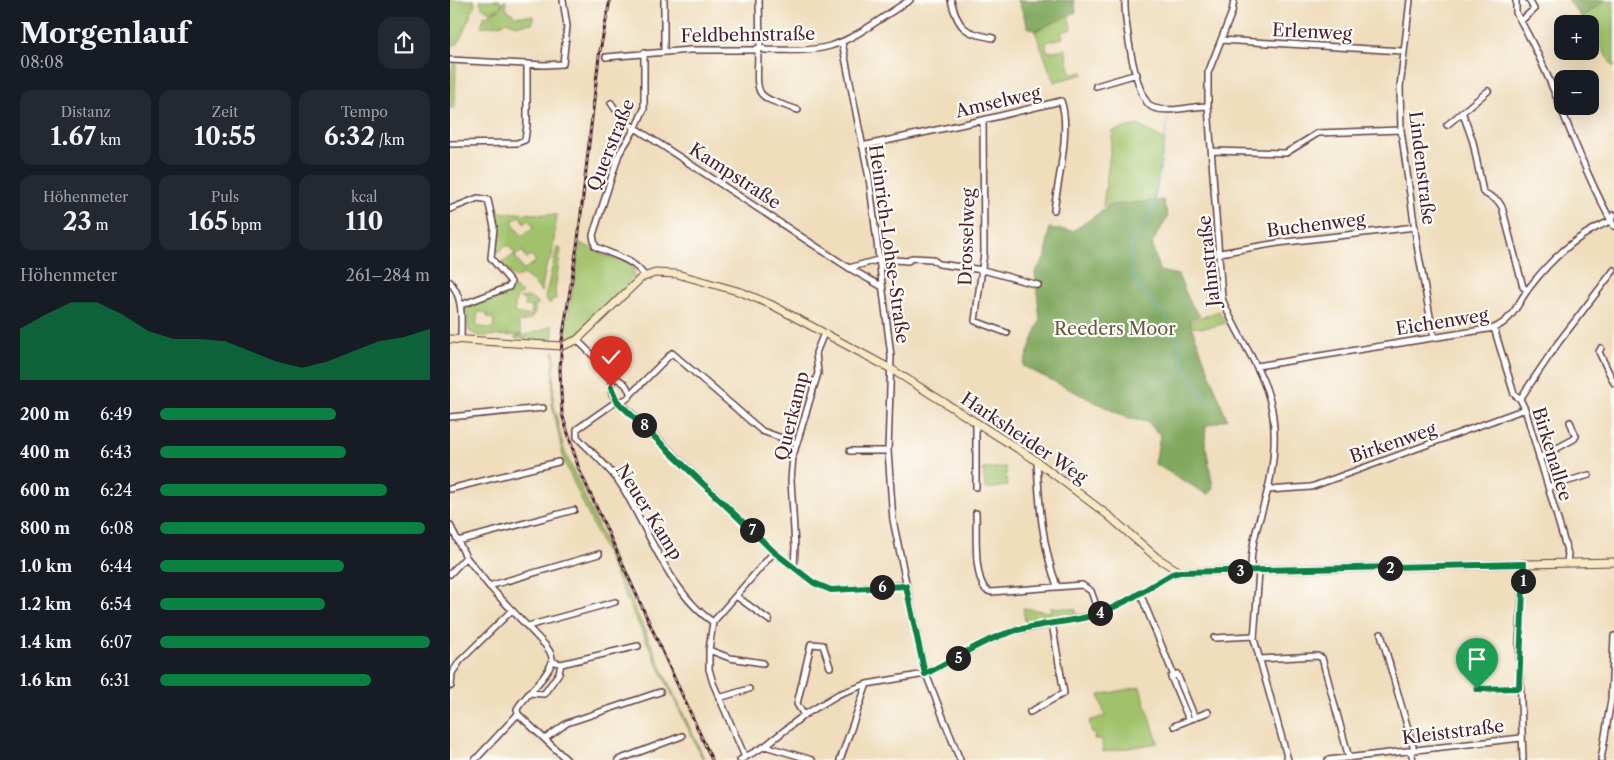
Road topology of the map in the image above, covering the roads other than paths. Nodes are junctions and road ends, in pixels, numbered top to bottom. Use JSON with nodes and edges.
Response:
{"nodes":[{"id":1,"x":563,"y":0,"type":"edge"},
{"id":2,"x":664,"y":0,"type":"edge"},
{"id":3,"x":759,"y":0,"type":"edge"},
{"id":4,"x":910,"y":0,"type":"edge"},
{"id":5,"x":951,"y":0,"type":"edge"},
{"id":6,"x":1125,"y":0,"type":"edge"},
{"id":7,"x":1234,"y":0,"type":"edge"},
{"id":8,"x":1410,"y":0,"type":"edge"},
{"id":9,"x":1516,"y":0,"type":"edge"},
{"id":10,"x":1529,"y":0,"type":"edge"},
{"id":11,"x":1521,"y":21,"type":"junction"},
{"id":12,"x":993,"y":38,"type":"dead end"},
{"id":13,"x":1220,"y":40,"type":"junction"},
{"id":14,"x":842,"y":42,"type":"junction"},
{"id":15,"x":760,"y":48,"type":"junction"},
{"id":16,"x":1402,"y":51,"type":"junction"},
{"id":17,"x":664,"y":52,"type":"junction"},
{"id":18,"x":644,"y":53,"type":"junction"},
{"id":19,"x":606,"y":57,"type":"dead end"},
{"id":20,"x":450,"y":60,"type":"edge"},
{"id":21,"x":527,"y":65,"type":"junction"},
{"id":22,"x":1137,"y":74,"type":"junction"},
{"id":23,"x":1096,"y":86,"type":"dead end"},
{"id":24,"x":1488,"y":92,"type":"dead end"},
{"id":25,"x":611,"y":103,"type":"dead end"},
{"id":26,"x":1208,"y":106,"type":"junction"},
{"id":27,"x":798,"y":110,"type":"dead end"},
{"id":28,"x":1463,"y":114,"type":"junction"},
{"id":29,"x":983,"y":120,"type":"junction"},
{"id":30,"x":1447,"y":125,"type":"dead end"},
{"id":31,"x":636,"y":127,"type":"junction"},
{"id":32,"x":1401,"y":130,"type":"junction"},
{"id":33,"x":450,"y":144,"type":"edge"},
{"id":34,"x":862,"y":146,"type":"junction"},
{"id":35,"x":1212,"y":152,"type":"junction"},
{"id":36,"x":450,"y":209,"type":"edge"},
{"id":37,"x":1054,"y":210,"type":"dead end"},
{"id":38,"x":1614,"y":215,"type":"edge"},
{"id":39,"x":1613,"y":224,"type":"edge"},
{"id":40,"x":1415,"y":227,"type":"junction"},
{"id":41,"x":1220,"y":253,"type":"junction"},
{"id":42,"x":878,"y":261,"type":"junction"},
{"id":43,"x":849,"y":268,"type":"junction"},
{"id":44,"x":983,"y":270,"type":"junction"},
{"id":45,"x":1614,"y":270,"type":"edge"},
{"id":46,"x":646,"y":276,"type":"junction"},
{"id":47,"x":1608,"y":279,"type":"junction"},
{"id":48,"x":450,"y":282,"type":"edge"},
{"id":49,"x":1614,"y":282,"type":"edge"},
{"id":50,"x":1038,"y":285,"type":"dead end"},
{"id":51,"x":881,"y":286,"type":"junction"},
{"id":52,"x":1527,"y":290,"type":"junction"},
{"id":53,"x":461,"y":305,"type":"junction"},
{"id":54,"x":1494,"y":328,"type":"junction"},
{"id":55,"x":824,"y":333,"type":"junction"},
{"id":56,"x":1007,"y":333,"type":"dead end"},
{"id":57,"x":450,"y":338,"type":"edge"},
{"id":58,"x":1434,"y":338,"type":"junction"},
{"id":59,"x":461,"y":339,"type":"junction"},
{"id":60,"x":578,"y":340,"type":"junction"},
{"id":61,"x":1601,"y":348,"type":"dead end"},
{"id":62,"x":1257,"y":366,"type":"junction"},
{"id":63,"x":892,"y":369,"type":"junction"},
{"id":64,"x":615,"y":377,"type":"junction"},
{"id":65,"x":1614,"y":383,"type":"edge"},
{"id":66,"x":631,"y":394,"type":"junction"},
{"id":67,"x":1520,"y":399,"type":"junction"},
{"id":68,"x":618,"y":401,"type":"junction"},
{"id":69,"x":543,"y":408,"type":"dead end"},
{"id":70,"x":1525,"y":409,"type":"junction"},
{"id":71,"x":450,"y":417,"type":"edge"},
{"id":72,"x":1570,"y":422,"type":"dead end"},
{"id":73,"x":976,"y":423,"type":"junction"},
{"id":74,"x":796,"y":443,"type":"junction"},
{"id":75,"x":850,"y":451,"type":"dead end"},
{"id":76,"x":888,"y":452,"type":"junction"},
{"id":77,"x":1539,"y":458,"type":"junction"},
{"id":78,"x":1037,"y":461,"type":"junction"},
{"id":79,"x":558,"y":462,"type":"dead end"},
{"id":80,"x":1589,"y":475,"type":"dead end"},
{"id":81,"x":976,"y":487,"type":"dead end"},
{"id":82,"x":1548,"y":487,"type":"junction"},
{"id":83,"x":450,"y":489,"type":"edge"},
{"id":84,"x":1268,"y":490,"type":"junction"},
{"id":85,"x":574,"y":510,"type":"dead end"},
{"id":86,"x":976,"y":513,"type":"dead end"},
{"id":87,"x":450,"y":525,"type":"edge"},
{"id":88,"x":458,"y":541,"type":"junction"},
{"id":89,"x":774,"y":552,"type":"junction"},
{"id":90,"x":599,"y":554,"type":"dead end"},
{"id":91,"x":466,"y":557,"type":"junction"},
{"id":92,"x":1568,"y":562,"type":"junction"},
{"id":93,"x":1614,"y":562,"type":"edge"},
{"id":94,"x":1524,"y":564,"type":"junction"},
{"id":95,"x":794,"y":566,"type":"junction"},
{"id":96,"x":1255,"y":571,"type":"junction"},
{"id":97,"x":1180,"y":572,"type":"junction"},
{"id":98,"x":450,"y":574,"type":"edge"},
{"id":99,"x":489,"y":586,"type":"junction"},
{"id":100,"x":906,"y":586,"type":"junction"},
{"id":101,"x":1057,"y":586,"type":"junction"},
{"id":102,"x":1140,"y":593,"type":"junction"},
{"id":103,"x":736,"y":596,"type":"junction"},
{"id":104,"x":615,"y":602,"type":"dead end"},
{"id":105,"x":512,"y":610,"type":"junction"},
{"id":106,"x":1098,"y":614,"type":"junction"},
{"id":107,"x":769,"y":620,"type":"dead end"},
{"id":108,"x":713,"y":622,"type":"junction"},
{"id":109,"x":1052,"y":622,"type":"junction"},
{"id":110,"x":528,"y":626,"type":"junction"},
{"id":111,"x":1381,"y":634,"type":"dead end"},
{"id":112,"x":1254,"y":636,"type":"junction"},
{"id":113,"x":1614,"y":636,"type":"edge"},
{"id":114,"x":1214,"y":638,"type":"dead end"},
{"id":115,"x":638,"y":646,"type":"dead end"},
{"id":116,"x":708,"y":650,"type":"junction"},
{"id":117,"x":1259,"y":659,"type":"junction"},
{"id":118,"x":552,"y":661,"type":"junction"},
{"id":119,"x":764,"y":663,"type":"dead end"},
{"id":120,"x":561,"y":664,"type":"junction"},
{"id":121,"x":830,"y":666,"type":"dead end"},
{"id":122,"x":925,"y":674,"type":"junction"},
{"id":123,"x":1174,"y":676,"type":"junction"},
{"id":124,"x":867,"y":684,"type":"junction"},
{"id":125,"x":451,"y":686,"type":"edge"},
{"id":126,"x":1613,"y":686,"type":"edge"},
{"id":127,"x":1519,"y":688,"type":"junction"},
{"id":128,"x":750,"y":689,"type":"dead end"},
{"id":129,"x":1477,"y":689,"type":"dead end"},
{"id":130,"x":660,"y":692,"type":"dead end"},
{"id":131,"x":529,"y":693,"type":"junction"},
{"id":132,"x":720,"y":698,"type":"junction"},
{"id":133,"x":1030,"y":712,"type":"dead end"},
{"id":134,"x":1208,"y":712,"type":"dead end"},
{"id":135,"x":518,"y":714,"type":"junction"},
{"id":136,"x":804,"y":715,"type":"junction"},
{"id":137,"x":1195,"y":718,"type":"junction"},
{"id":138,"x":1189,"y":720,"type":"junction"},
{"id":139,"x":1174,"y":726,"type":"dead end"},
{"id":140,"x":682,"y":736,"type":"dead end"},
{"id":141,"x":545,"y":738,"type":"junction"},
{"id":142,"x":1521,"y":738,"type":"junction"},
{"id":143,"x":765,"y":746,"type":"junction"},
{"id":144,"x":1412,"y":750,"type":"junction"},
{"id":145,"x":790,"y":758,"type":"edge"},
{"id":146,"x":743,"y":759,"type":"edge"},
{"id":147,"x":1347,"y":759,"type":"edge"},
{"id":148,"x":475,"y":760,"type":"edge"},
{"id":149,"x":567,"y":760,"type":"edge"},
{"id":150,"x":618,"y":760,"type":"edge"},
{"id":151,"x":812,"y":760,"type":"edge"},
{"id":152,"x":840,"y":760,"type":"edge"},
{"id":153,"x":960,"y":760,"type":"edge"},
{"id":154,"x":1288,"y":760,"type":"edge"},
{"id":155,"x":1328,"y":760,"type":"edge"},
{"id":156,"x":1413,"y":760,"type":"edge"},
{"id":157,"x":1523,"y":760,"type":"edge"},
{"id":158,"x":1601,"y":760,"type":"edge"}],
"edges":[{"from":1,"to":21,"type":"street"},
{"from":2,"to":17,"type":"street","name":"Feldbehnstraße"},
{"from":3,"to":15,"type":"street"},
{"from":4,"to":14,"type":"street","name":"Feldbehnstraße"},
{"from":5,"to":12,"type":"street"},
{"from":6,"to":22,"type":"street"},
{"from":7,"to":13,"type":"street","name":"Jahnstraße"},
{"from":8,"to":16,"type":"street","name":"Lindenstraße"},
{"from":9,"to":11,"type":"street"},
{"from":10,"to":11,"type":"street"},
{"from":11,"to":39,"type":"street"},
{"from":13,"to":16,"type":"street","name":"Erlenweg"},
{"from":13,"to":26,"type":"street","name":"Jahnstraße"},
{"from":14,"to":15,"type":"street","name":"Feldbehnstraße"},
{"from":14,"to":34,"type":"street","name":"Heinrich-Lohse-Straße"},
{"from":15,"to":17,"type":"street","name":"Feldbehnstraße"},
{"from":15,"to":27,"type":"street"},
{"from":16,"to":32,"type":"street","name":"Lindenstraße"},
{"from":17,"to":18,"type":"street","name":"Feldbehnstraße"},
{"from":18,"to":19,"type":"street","name":"Feldbehnstraße"},
{"from":18,"to":31,"type":"street","name":"Querstraße"},
{"from":20,"to":21,"type":"street"},
{"from":21,"to":33,"type":"street"},
{"from":22,"to":23,"type":"street"},
{"from":22,"to":26,"type":"street"},
{"from":24,"to":28,"type":"street"},
{"from":25,"to":31,"type":"street","name":"Kampstraße"},
{"from":26,"to":35,"type":"street","name":"Jahnstraße"},
{"from":28,"to":30,"type":"street"},
{"from":28,"to":52,"type":"street"},
{"from":29,"to":34,"type":"street","name":"Amselweg"},
{"from":29,"to":37,"type":"street","name":"Amselweg"},
{"from":29,"to":44,"type":"street","name":"Drosselweg"},
{"from":31,"to":43,"type":"street","name":"Kampstraße"},
{"from":31,"to":46,"type":"street","name":"Querstraße"},
{"from":32,"to":35,"type":"street"},
{"from":32,"to":40,"type":"street","name":"Lindenstraße"},
{"from":34,"to":42,"type":"street","name":"Heinrich-Lohse-Straße"},
{"from":35,"to":41,"type":"street","name":"Jahnstraße"},
{"from":36,"to":53,"type":"street"},
{"from":38,"to":39,"type":"street"},
{"from":39,"to":52,"type":"street","name":"Eichenweg"},
{"from":40,"to":41,"type":"street","name":"Buchenweg"},
{"from":40,"to":58,"type":"street","name":"Lindenstraße"},
{"from":41,"to":62,"type":"street","name":"Jahnstraße"},
{"from":42,"to":43,"type":"street"},
{"from":42,"to":44,"type":"street"},
{"from":42,"to":51,"type":"street","name":"Heinrich-Lohse-Straße"},
{"from":43,"to":51,"type":"street","name":"Kampstraße"},
{"from":44,"to":50,"type":"street"},
{"from":44,"to":56,"type":"street","name":"Drosselweg"},
{"from":45,"to":47,"type":"street"},
{"from":46,"to":55,"type":"main road","name":"Harksheider Weg"},
{"from":46,"to":60,"type":"main road"},
{"from":47,"to":49,"type":"street"},
{"from":47,"to":67,"type":"street"},
{"from":48,"to":53,"type":"street"},
{"from":51,"to":63,"type":"street","name":"Heinrich-Lohse-Straße"},
{"from":52,"to":54,"type":"street","name":"Eichenweg"},
{"from":53,"to":59,"type":"street"},
{"from":54,"to":58,"type":"street","name":"Eichenweg"},
{"from":54,"to":67,"type":"street","name":"Birkenallee"},
{"from":55,"to":63,"type":"main road","name":"Harksheider Weg"},
{"from":55,"to":74,"type":"street","name":"Querkamp"},
{"from":57,"to":59,"type":"main road"},
{"from":58,"to":62,"type":"street","name":"Eichenweg"},
{"from":59,"to":60,"type":"main road"},
{"from":60,"to":64,"type":"street"},
{"from":61,"to":65,"type":"street"},
{"from":62,"to":84,"type":"street","name":"Jahnstraße"},
{"from":63,"to":73,"type":"main road","name":"Harksheider Weg"},
{"from":63,"to":76,"type":"street","name":"Heinrich-Lohse-Straße"},
{"from":64,"to":66,"type":"street"},
{"from":64,"to":68,"type":"street"},
{"from":66,"to":68,"type":"street"},
{"from":66,"to":74,"type":"street"},
{"from":67,"to":70,"type":"street","name":"Birkenallee"},
{"from":68,"to":89,"type":"street"},
{"from":68,"to":108,"type":"street","name":"Neuer Kamp"},
{"from":69,"to":71,"type":"street"},
{"from":70,"to":77,"type":"street","name":"Birkenallee"},
{"from":70,"to":84,"type":"street","name":"Birkenweg"},
{"from":72,"to":77,"type":"street"},
{"from":73,"to":78,"type":"main road","name":"Harksheider Weg"},
{"from":73,"to":81,"type":"street"},
{"from":74,"to":95,"type":"street","name":"Querkamp"},
{"from":75,"to":76,"type":"street"},
{"from":76,"to":100,"type":"street","name":"Heinrich-Lohse-Straße"},
{"from":77,"to":82,"type":"street","name":"Birkenallee"},
{"from":78,"to":97,"type":"main road","name":"Harksheider Weg"},
{"from":78,"to":101,"type":"street"},
{"from":79,"to":83,"type":"street"},
{"from":80,"to":82,"type":"street"},
{"from":82,"to":92,"type":"street","name":"Birkenallee"},
{"from":84,"to":96,"type":"street","name":"Jahnstraße"},
{"from":85,"to":88,"type":"street"},
{"from":86,"to":101,"type":"street"},
{"from":87,"to":88,"type":"street"},
{"from":88,"to":91,"type":"street"},
{"from":89,"to":95,"type":"street"},
{"from":89,"to":103,"type":"street"},
{"from":90,"to":99,"type":"street"},
{"from":91,"to":98,"type":"street"},
{"from":91,"to":99,"type":"street"},
{"from":92,"to":93,"type":"main road"},
{"from":92,"to":94,"type":"main road"},
{"from":94,"to":96,"type":"main road"},
{"from":94,"to":127,"type":"street"},
{"from":95,"to":100,"type":"street"},
{"from":96,"to":97,"type":"main road"},
{"from":96,"to":112,"type":"street","name":"Jahnstraße"},
{"from":97,"to":102,"type":"street"},
{"from":99,"to":105,"type":"street"},
{"from":100,"to":122,"type":"street","name":"Heinrich-Lohse-Straße"},
{"from":101,"to":106,"type":"street"},
{"from":102,"to":106,"type":"street"},
{"from":102,"to":123,"type":"street"},
{"from":103,"to":107,"type":"street"},
{"from":103,"to":108,"type":"street"},
{"from":104,"to":110,"type":"street"},
{"from":105,"to":110,"type":"street"},
{"from":105,"to":125,"type":"street"},
{"from":106,"to":109,"type":"street"},
{"from":108,"to":116,"type":"street"},
{"from":109,"to":122,"type":"street"},
{"from":109,"to":133,"type":"street"},
{"from":110,"to":118,"type":"street"},
{"from":111,"to":144,"type":"street"},
{"from":112,"to":114,"type":"street"},
{"from":112,"to":117,"type":"street","name":"Jahnstraße"},
{"from":113,"to":126,"type":"street"},
{"from":115,"to":120,"type":"street"},
{"from":116,"to":119,"type":"street"},
{"from":116,"to":132,"type":"street"},
{"from":117,"to":147,"type":"street"},
{"from":117,"to":154,"type":"street","name":"Jahnstraße"},
{"from":118,"to":120,"type":"street"},
{"from":118,"to":131,"type":"street"},
{"from":120,"to":131,"type":"street"},
{"from":121,"to":136,"type":"street"},
{"from":122,"to":124,"type":"street"},
{"from":122,"to":153,"type":"street","name":"Heinrich-Lohse-Straße"},
{"from":123,"to":137,"type":"street"},
{"from":123,"to":138,"type":"street"},
{"from":124,"to":136,"type":"street"},
{"from":124,"to":152,"type":"street"},
{"from":126,"to":158,"type":"street"},
{"from":127,"to":129,"type":"street"},
{"from":127,"to":142,"type":"street"},
{"from":128,"to":132,"type":"street"},
{"from":130,"to":141,"type":"street"},
{"from":131,"to":135,"type":"street"},
{"from":132,"to":146,"type":"street"},
{"from":134,"to":137,"type":"street"},
{"from":135,"to":141,"type":"street"},
{"from":135,"to":148,"type":"street"},
{"from":136,"to":143,"type":"street"},
{"from":137,"to":138,"type":"street"},
{"from":138,"to":139,"type":"street"},
{"from":140,"to":150,"type":"street"},
{"from":141,"to":149,"type":"street"},
{"from":142,"to":144,"type":"street","name":"Kleiststraße"},
{"from":142,"to":157,"type":"street"},
{"from":143,"to":145,"type":"street"},
{"from":143,"to":146,"type":"street"},
{"from":144,"to":147,"type":"street","name":"Kleiststraße"},
{"from":144,"to":156,"type":"street"},
{"from":145,"to":151,"type":"street"},
{"from":147,"to":155,"type":"street","name":"Kleiststraße"}]}
